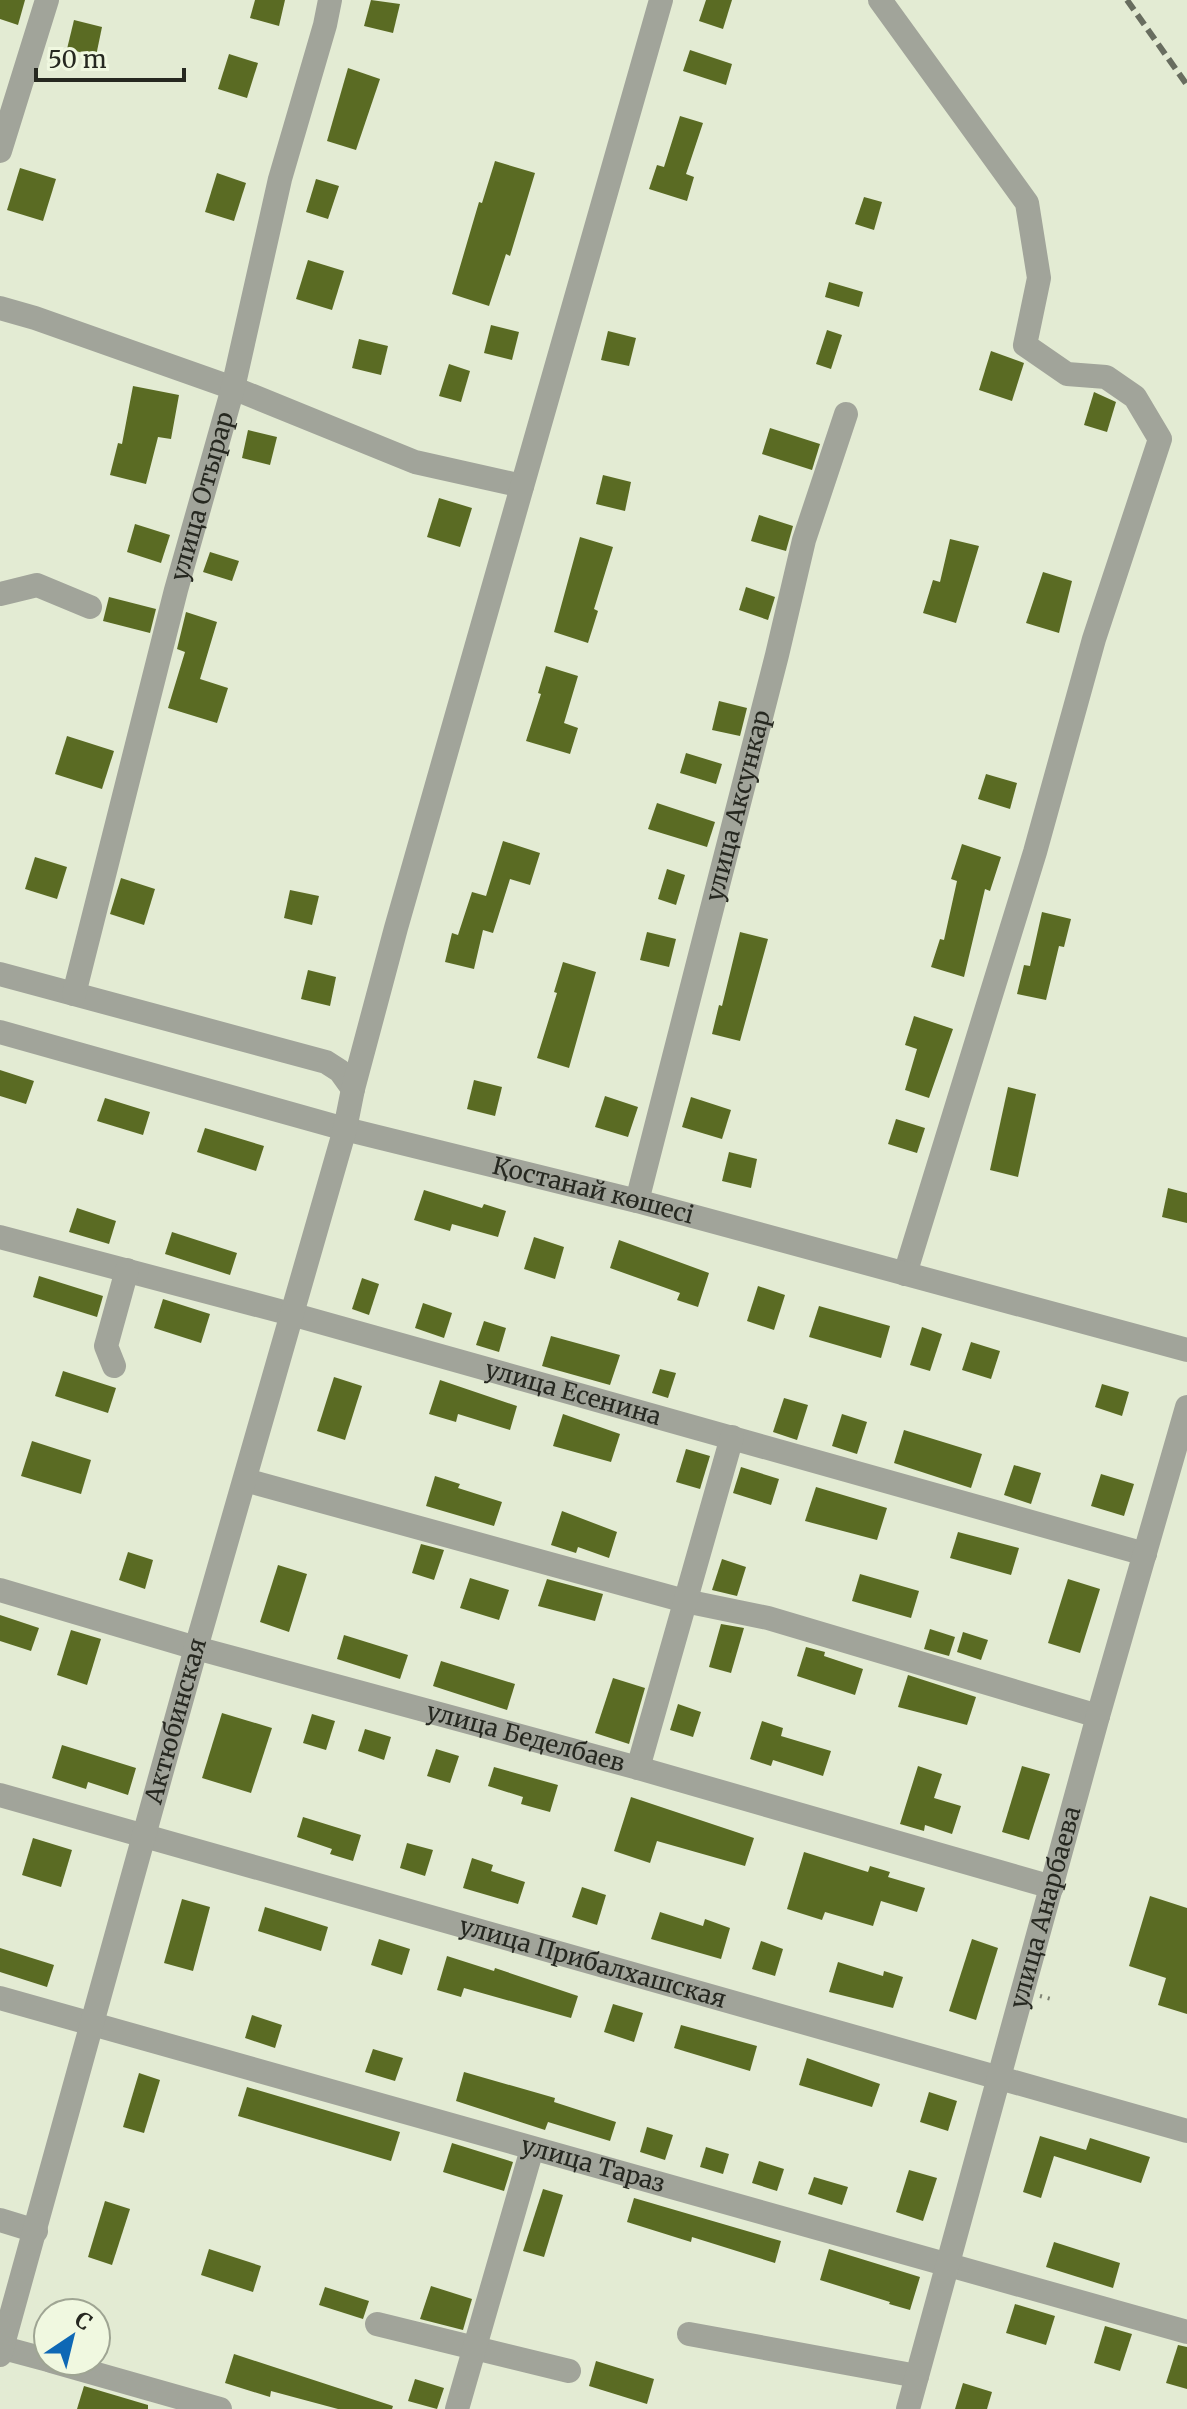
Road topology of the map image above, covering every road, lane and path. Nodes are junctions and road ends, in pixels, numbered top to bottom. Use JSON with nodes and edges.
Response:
{"nodes":[{"id":1,"x":47,"y":0,"type":"edge"},
{"id":2,"x":330,"y":0,"type":"edge"},
{"id":3,"x":661,"y":0,"type":"edge"},
{"id":4,"x":880,"y":0,"type":"edge"},
{"id":5,"x":0,"y":151,"type":"edge"},
{"id":6,"x":0,"y":308,"type":"edge"},
{"id":7,"x":233,"y":388,"type":"junction"},
{"id":8,"x":846,"y":414,"type":"dead end"},
{"id":9,"x":522,"y":486,"type":"junction"},
{"id":10,"x":0,"y":594,"type":"edge"},
{"id":11,"x":90,"y":607,"type":"dead end"},
{"id":12,"x":0,"y":974,"type":"edge"},
{"id":13,"x":74,"y":994,"type":"junction"},
{"id":14,"x":0,"y":1032,"type":"edge"},
{"id":15,"x":353,"y":1089,"type":"junction"},
{"id":16,"x":345,"y":1129,"type":"junction"},
{"id":17,"x":637,"y":1201,"type":"junction"},
{"id":18,"x":1,"y":1242,"type":"edge"},
{"id":19,"x":127,"y":1270,"type":"junction"},
{"id":20,"x":905,"y":1274,"type":"junction"},
{"id":21,"x":291,"y":1314,"type":"junction"},
{"id":22,"x":1187,"y":1350,"type":"edge"},
{"id":23,"x":114,"y":1366,"type":"dead end"},
{"id":24,"x":1187,"y":1407,"type":"edge"},
{"id":25,"x":732,"y":1437,"type":"junction"},
{"id":26,"x":245,"y":1480,"type":"junction"},
{"id":27,"x":1145,"y":1554,"type":"junction"},
{"id":28,"x":0,"y":1590,"type":"edge"},
{"id":29,"x":685,"y":1601,"type":"junction"},
{"id":30,"x":196,"y":1648,"type":"junction"},
{"id":31,"x":1098,"y":1716,"type":"junction"},
{"id":32,"x":638,"y":1768,"type":"junction"},
{"id":33,"x":0,"y":1795,"type":"edge"},
{"id":34,"x":145,"y":1836,"type":"junction"},
{"id":35,"x":1052,"y":1887,"type":"junction"},
{"id":36,"x":0,"y":1998,"type":"edge"},
{"id":37,"x":92,"y":2024,"type":"junction"},
{"id":38,"x":1000,"y":2080,"type":"junction"},
{"id":39,"x":1187,"y":2131,"type":"edge"},
{"id":40,"x":532,"y":2149,"type":"junction"},
{"id":41,"x":0,"y":2220,"type":"edge"},
{"id":42,"x":36,"y":2231,"type":"junction"},
{"id":43,"x":947,"y":2264,"type":"junction"},
{"id":44,"x":377,"y":2324,"type":"dead end"},
{"id":45,"x":1187,"y":2332,"type":"edge"},
{"id":46,"x":689,"y":2334,"type":"dead end"},
{"id":47,"x":475,"y":2348,"type":"junction"},
{"id":48,"x":1,"y":2350,"type":"edge"},
{"id":49,"x":32,"y":2357,"type":"edge"},
{"id":50,"x":569,"y":2371,"type":"dead end"},
{"id":51,"x":917,"y":2376,"type":"junction"},
{"id":52,"x":107,"y":2377,"type":"edge"},
{"id":53,"x":220,"y":2409,"type":"edge"},
{"id":54,"x":457,"y":2409,"type":"edge"},
{"id":55,"x":908,"y":2409,"type":"edge"}],
"edges":[{"from":1,"to":5,"type":"street"},
{"from":2,"to":7,"type":"street","name":"улица Отырар"},
{"from":3,"to":9,"type":"street","name":"Актюбинская"},
{"from":4,"to":20,"type":"street"},
{"from":6,"to":7,"type":"street"},
{"from":7,"to":9,"type":"street"},
{"from":7,"to":13,"type":"street","name":"улица Отырар"},
{"from":8,"to":17,"type":"street","name":"улица Аксункар"},
{"from":9,"to":15,"type":"street","name":"Актюбинская"},
{"from":10,"to":11,"type":"street"},
{"from":12,"to":13,"type":"street"},
{"from":13,"to":15,"type":"street"},
{"from":14,"to":16,"type":"street","name":"Қостанай көшесі"},
{"from":15,"to":16,"type":"street","name":"Актюбинская"},
{"from":16,"to":17,"type":"street","name":"Қостанай көшесі"},
{"from":16,"to":21,"type":"street","name":"Актюбинская"},
{"from":17,"to":20,"type":"street","name":"Қостанай көшесі"},
{"from":18,"to":19,"type":"street","name":"улица Есенина"},
{"from":19,"to":21,"type":"street","name":"улица Есенина"},
{"from":19,"to":23,"type":"street"},
{"from":20,"to":22,"type":"street","name":"Қостанай көшесі"},
{"from":21,"to":25,"type":"street","name":"улица Есенина"},
{"from":21,"to":26,"type":"street","name":"Актюбинская"},
{"from":24,"to":27,"type":"street","name":"улица Анарбаева"},
{"from":25,"to":27,"type":"street","name":"улица Есенина"},
{"from":25,"to":29,"type":"street"},
{"from":26,"to":29,"type":"street"},
{"from":26,"to":30,"type":"street","name":"Актюбинская"},
{"from":27,"to":31,"type":"street","name":"улица Анарбаева"},
{"from":28,"to":30,"type":"street","name":"улица Беделбаев"},
{"from":29,"to":31,"type":"street"},
{"from":29,"to":32,"type":"street"},
{"from":30,"to":32,"type":"street","name":"улица Беделбаев"},
{"from":30,"to":34,"type":"street","name":"Актюбинская"},
{"from":31,"to":35,"type":"street","name":"улица Анарбаева"},
{"from":32,"to":35,"type":"street","name":"улица Беделбаев"},
{"from":33,"to":34,"type":"street","name":"улица Прибалхашская"},
{"from":34,"to":37,"type":"street","name":"Актюбинская"},
{"from":34,"to":38,"type":"street","name":"улица Прибалхашская"},
{"from":35,"to":38,"type":"street","name":"улица Анарбаева"},
{"from":36,"to":37,"type":"street","name":"улица Тараз"},
{"from":37,"to":40,"type":"street","name":"улица Тараз"},
{"from":37,"to":42,"type":"street","name":"Актюбинская"},
{"from":38,"to":39,"type":"street","name":"улица Прибалхашская"},
{"from":38,"to":43,"type":"street","name":"улица Анарбаева"},
{"from":40,"to":43,"type":"street","name":"улица Тараз"},
{"from":40,"to":47,"type":"street"},
{"from":41,"to":42,"type":"street"},
{"from":42,"to":48,"type":"street","name":"Актюбинская"},
{"from":43,"to":45,"type":"street","name":"улица Тараз"},
{"from":43,"to":51,"type":"street","name":"улица Анарбаева"},
{"from":44,"to":47,"type":"street"},
{"from":46,"to":51,"type":"street"},
{"from":47,"to":50,"type":"street"},
{"from":47,"to":54,"type":"street"},
{"from":48,"to":49,"type":"street"},
{"from":51,"to":55,"type":"street","name":"улица Анарбаева"},
{"from":52,"to":53,"type":"street"}]}
